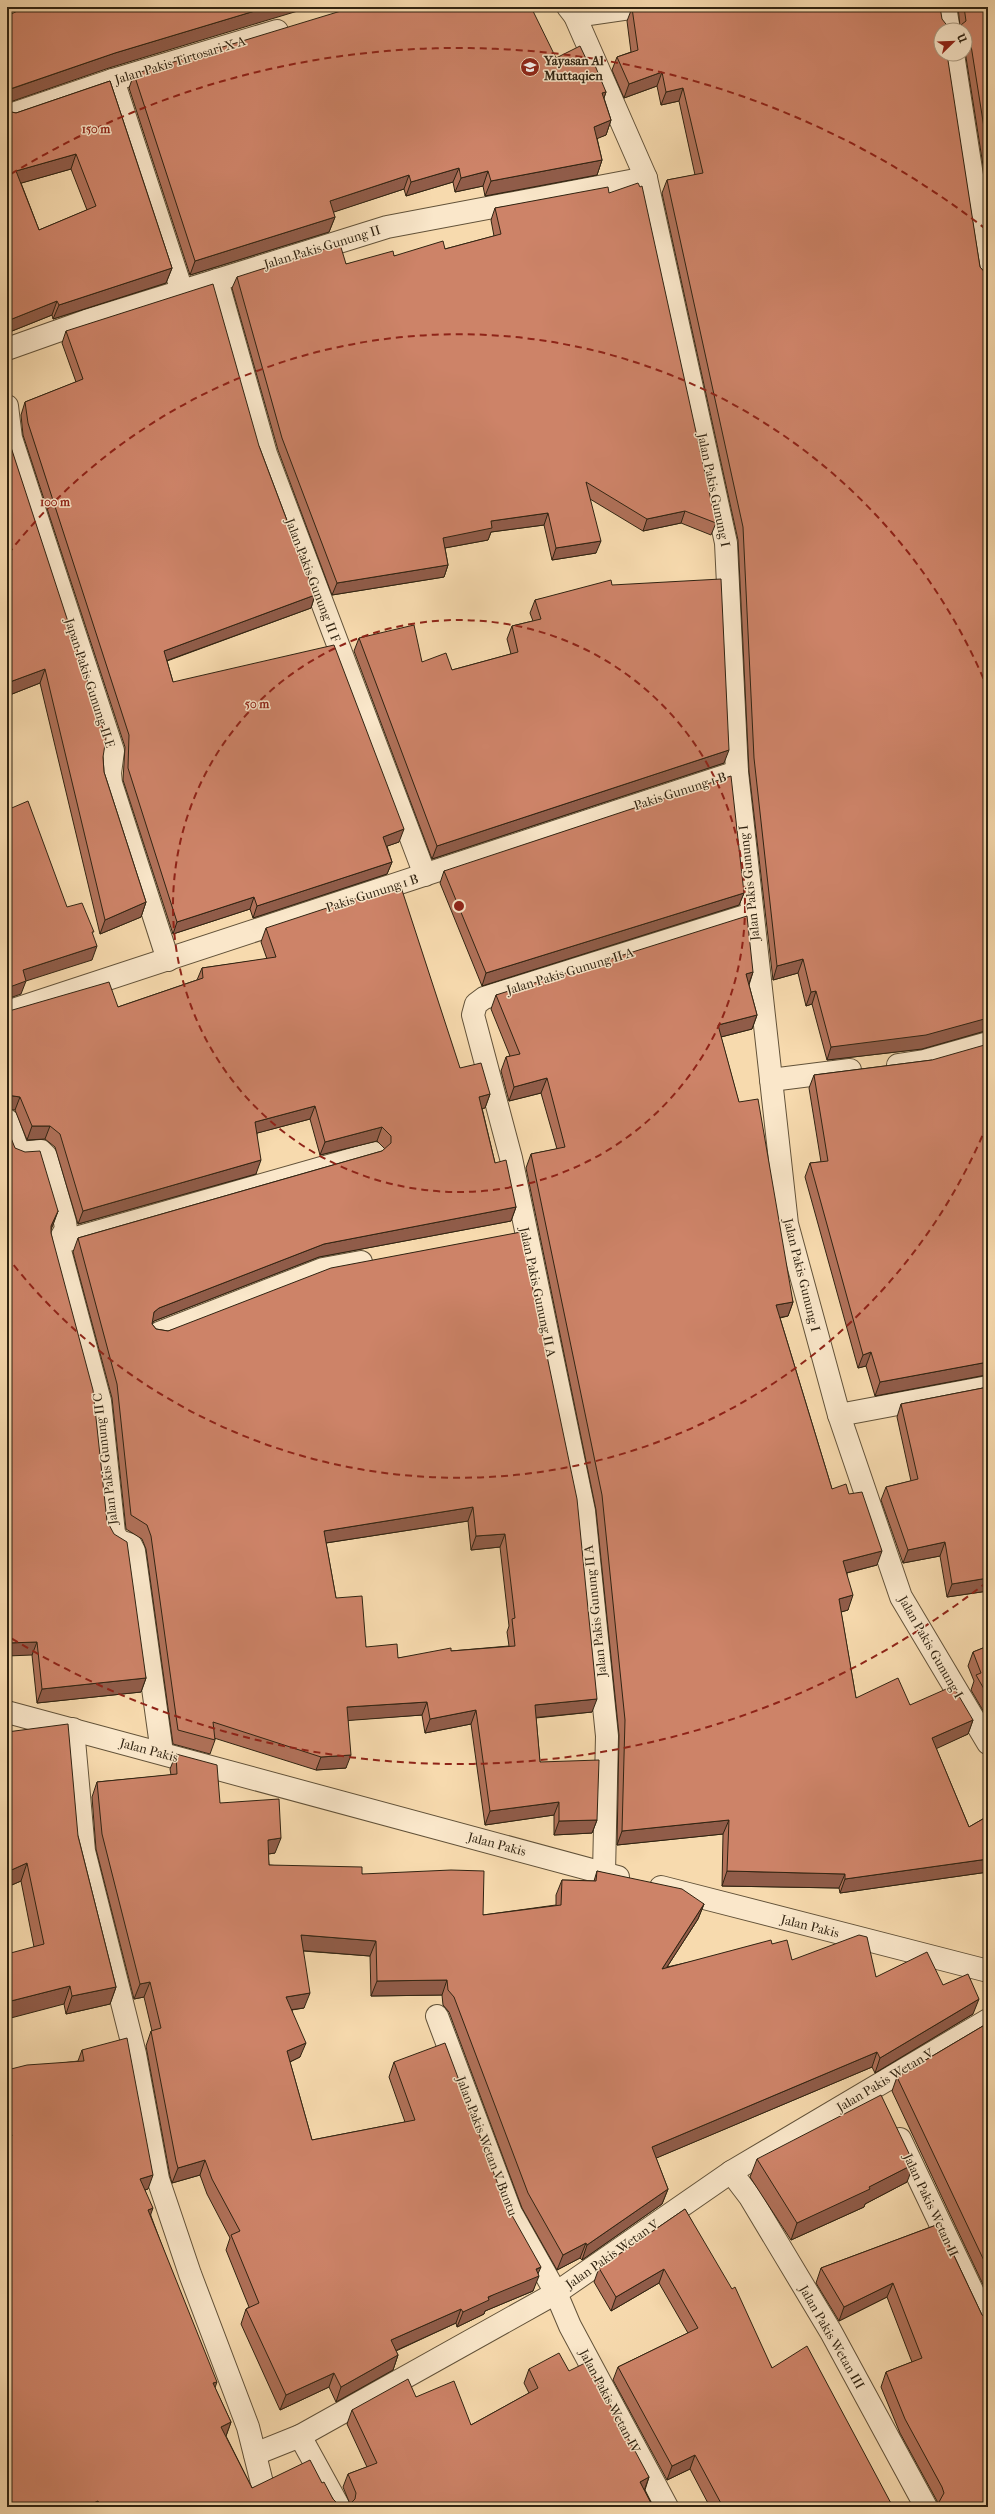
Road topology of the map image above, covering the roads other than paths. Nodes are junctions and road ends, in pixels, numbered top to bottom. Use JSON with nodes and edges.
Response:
{"nodes":[{"id":1,"x":637,"y":7,"type":"edge"},
{"id":2,"x":945,"y":7,"type":"edge"},
{"id":3,"x":572,"y":11,"type":"edge"},
{"id":4,"x":948,"y":22,"type":"edge"},
{"id":5,"x":300,"y":25,"type":"edge"},
{"id":6,"x":954,"y":62,"type":"edge"},
{"id":7,"x":113,"y":80,"type":"junction"},
{"id":8,"x":7,"y":116,"type":"edge"},
{"id":9,"x":646,"y":178,"type":"junction"},
{"id":10,"x":988,"y":278,"type":"edge"},
{"id":11,"x":217,"y":280,"type":"junction"},
{"id":12,"x":182,"y":291,"type":"junction"},
{"id":13,"x":7,"y":349,"type":"edge"},
{"id":14,"x":7,"y":406,"type":"edge"},
{"id":15,"x":737,"y":772,"type":"junction"},
{"id":16,"x":425,"y":876,"type":"junction"},
{"id":17,"x":752,"y":914,"type":"junction"},
{"id":18,"x":168,"y":960,"type":"junction"},
{"id":19,"x":7,"y":1012,"type":"edge"},
{"id":20,"x":988,"y":1043,"type":"edge"},
{"id":21,"x":771,"y":1080,"type":"junction"},
{"id":22,"x":7,"y":1120,"type":"edge"},
{"id":23,"x":374,"y":1153,"type":"edge"},
{"id":24,"x":58,"y":1243,"type":"junction"},
{"id":25,"x":385,"y":1258,"type":"edge"},
{"id":26,"x":159,"y":1333,"type":"edge"},
{"id":27,"x":988,"y":1387,"type":"edge"},
{"id":28,"x":839,"y":1415,"type":"junction"},
{"id":29,"x":7,"y":1712,"type":"edge"},
{"id":30,"x":73,"y":1730,"type":"junction"},
{"id":31,"x":988,"y":1743,"type":"edge"},
{"id":32,"x":162,"y":1753,"type":"junction"},
{"id":33,"x":604,"y":1873,"type":"junction"},
{"id":34,"x":988,"y":1971,"type":"edge"},
{"id":35,"x":437,"y":2016,"type":"dead end"},
{"id":36,"x":988,"y":2020,"type":"edge"},
{"id":37,"x":893,"y":2123,"type":"edge"},
{"id":38,"x":731,"y":2172,"type":"junction"},
{"id":39,"x":556,"y":2293,"type":"junction"},
{"id":40,"x":988,"y":2324,"type":"edge"},
{"id":41,"x":300,"y":2436,"type":"junction"},
{"id":42,"x":255,"y":2454,"type":"junction"},
{"id":43,"x":262,"y":2482,"type":"edge"},
{"id":44,"x":339,"y":2507,"type":"edge"},
{"id":45,"x":667,"y":2507,"type":"edge"},
{"id":46,"x":926,"y":2507,"type":"edge"}],
"edges":[{"from":1,"to":3,"type":"street"},
{"from":2,"to":4,"type":"street"},
{"from":3,"to":9,"type":"street","name":"Jalan Pakis Gunung I"},
{"from":5,"to":7,"type":"street","name":"Jalan Pakis Tirtosari X A"},
{"from":6,"to":10,"type":"street"},
{"from":7,"to":8,"type":"street","name":"Jalan Pakis Tirtosari X A"},
{"from":7,"to":12,"type":"street"},
{"from":9,"to":11,"type":"street","name":"Jalan Pakis Gunung II"},
{"from":9,"to":15,"type":"street","name":"Jalan Pakis Gunung I"},
{"from":11,"to":12,"type":"street","name":"Jalan Pakis Gunung II"},
{"from":11,"to":16,"type":"street","name":"Jalan Pakis Gunung II F"},
{"from":12,"to":13,"type":"street","name":"Jalan Pakis Gunung II"},
{"from":14,"to":18,"type":"street","name":"Japan Pakis Gunung II E"},
{"from":15,"to":16,"type":"street","name":"Pakis Gunung 1 B"},
{"from":15,"to":17,"type":"street","name":"Jalan Pakis Gunung I"},
{"from":16,"to":18,"type":"street","name":"Pakis Gunung 1 B"},
{"from":17,"to":21,"type":"street","name":"Jalan Pakis Gunung I"},
{"from":17,"to":33,"type":"street","name":"Jalan Pakis Gunung II A"},
{"from":18,"to":19,"type":"street","name":"Pakis Gunung 1 B"},
{"from":20,"to":21,"type":"street"},
{"from":21,"to":28,"type":"street","name":"Jalan Pakis Gunung I"},
{"from":22,"to":24,"type":"street"},
{"from":23,"to":24,"type":"street"},
{"from":24,"to":32,"type":"street","name":"Jalan Pakis Gunung II C"},
{"from":25,"to":26,"type":"street"},
{"from":27,"to":28,"type":"street"},
{"from":28,"to":31,"type":"street","name":"Jalan Pakis Gunung I"},
{"from":29,"to":30,"type":"street","name":"Jalan Pakis"},
{"from":30,"to":32,"type":"street","name":"Jalan Pakis"},
{"from":30,"to":42,"type":"street"},
{"from":32,"to":33,"type":"street","name":"Jalan Pakis"},
{"from":33,"to":34,"type":"street","name":"Jalan Pakis"},
{"from":35,"to":39,"type":"street","name":"Jalan Pakis Wetan V Buntu"},
{"from":36,"to":38,"type":"street","name":"Jalan Pakis Wetan V"},
{"from":37,"to":40,"type":"street","name":"Jalan Pakis Wetan II"},
{"from":38,"to":39,"type":"street","name":"Jalan Pakis Wetan V"},
{"from":38,"to":46,"type":"street","name":"Jalan Pakis Wetan III"},
{"from":39,"to":41,"type":"street","name":"Jalan Pakis Wetan V"},
{"from":39,"to":45,"type":"street","name":"Jalan Pakis Wetan IV"},
{"from":41,"to":42,"type":"street","name":"Jalan Pakis Wetan V"},
{"from":41,"to":44,"type":"street"},
{"from":42,"to":43,"type":"street"}]}
